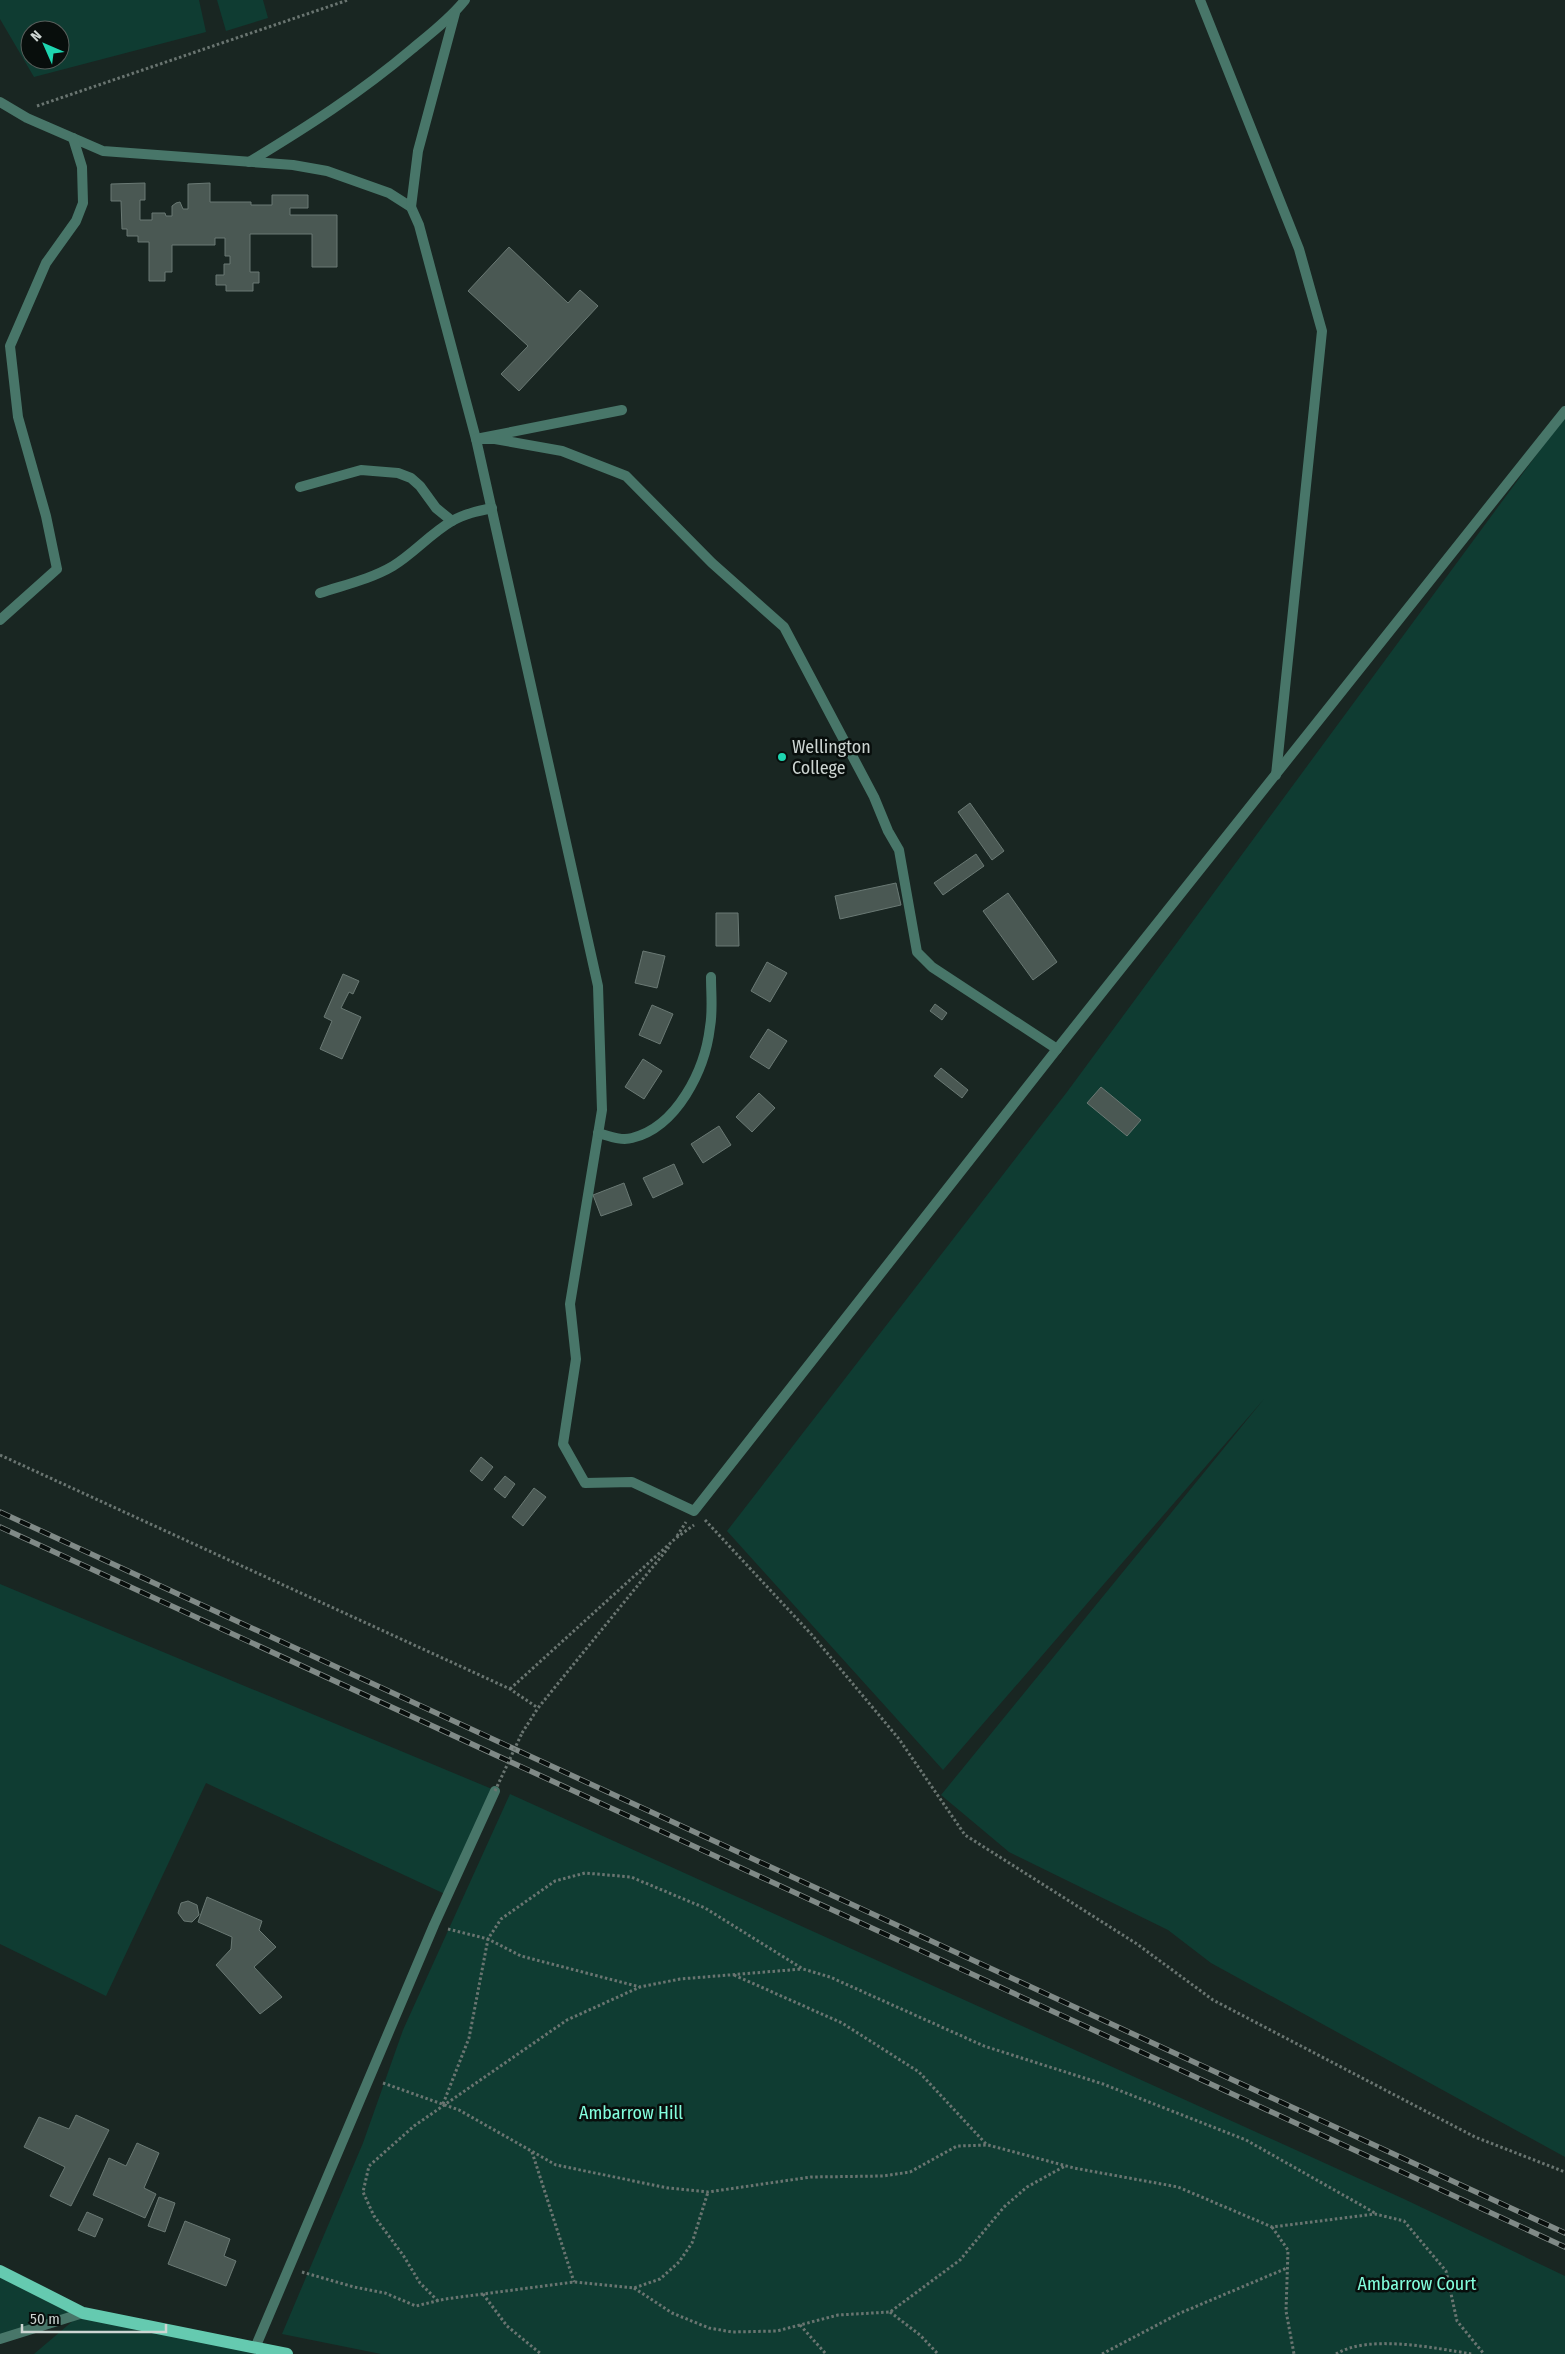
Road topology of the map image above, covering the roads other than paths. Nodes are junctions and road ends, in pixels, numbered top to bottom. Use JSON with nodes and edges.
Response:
{"nodes":[{"id":1,"x":465,"y":0,"type":"edge"},
{"id":2,"x":1200,"y":0,"type":"edge"},
{"id":3,"x":455,"y":13,"type":"junction"},
{"id":4,"x":0,"y":102,"type":"edge"},
{"id":5,"x":73,"y":138,"type":"junction"},
{"id":6,"x":249,"y":162,"type":"junction"},
{"id":7,"x":410,"y":207,"type":"junction"},
{"id":8,"x":622,"y":410,"type":"dead end"},
{"id":9,"x":1565,"y":411,"type":"edge"},
{"id":10,"x":476,"y":439,"type":"junction"},
{"id":11,"x":300,"y":487,"type":"dead end"},
{"id":12,"x":492,"y":508,"type":"junction"},
{"id":13,"x":452,"y":521,"type":"junction"},
{"id":14,"x":320,"y":593,"type":"dead end"},
{"id":15,"x":0,"y":620,"type":"edge"},
{"id":16,"x":1276,"y":776,"type":"junction"},
{"id":17,"x":711,"y":977,"type":"dead end"},
{"id":18,"x":1057,"y":1049,"type":"junction"},
{"id":19,"x":598,"y":1133,"type":"junction"},
{"id":20,"x":495,"y":1791,"type":"road end"},
{"id":21,"x":0,"y":2271,"type":"edge"},
{"id":22,"x":83,"y":2312,"type":"junction"},
{"id":23,"x":0,"y":2340,"type":"edge"},
{"id":24,"x":255,"y":2348,"type":"junction"},
{"id":25,"x":287,"y":2354,"type":"edge"}],
"edges":[{"from":1,"to":3,"type":"street"},
{"from":2,"to":16,"type":"street"},
{"from":3,"to":6,"type":"street"},
{"from":3,"to":7,"type":"street"},
{"from":4,"to":5,"type":"street"},
{"from":5,"to":6,"type":"street"},
{"from":5,"to":15,"type":"street"},
{"from":6,"to":7,"type":"street"},
{"from":7,"to":10,"type":"street"},
{"from":8,"to":10,"type":"street"},
{"from":9,"to":16,"type":"street"},
{"from":10,"to":12,"type":"street"},
{"from":10,"to":18,"type":"street"},
{"from":11,"to":13,"type":"street"},
{"from":12,"to":13,"type":"street"},
{"from":12,"to":19,"type":"street"},
{"from":13,"to":14,"type":"street"},
{"from":16,"to":18,"type":"street"},
{"from":17,"to":19,"type":"street"},
{"from":18,"to":19,"type":"street"},
{"from":20,"to":24,"type":"street"},
{"from":21,"to":22,"type":"main road"},
{"from":22,"to":23,"type":"street"},
{"from":22,"to":24,"type":"main road"},
{"from":24,"to":25,"type":"main road"}]}
